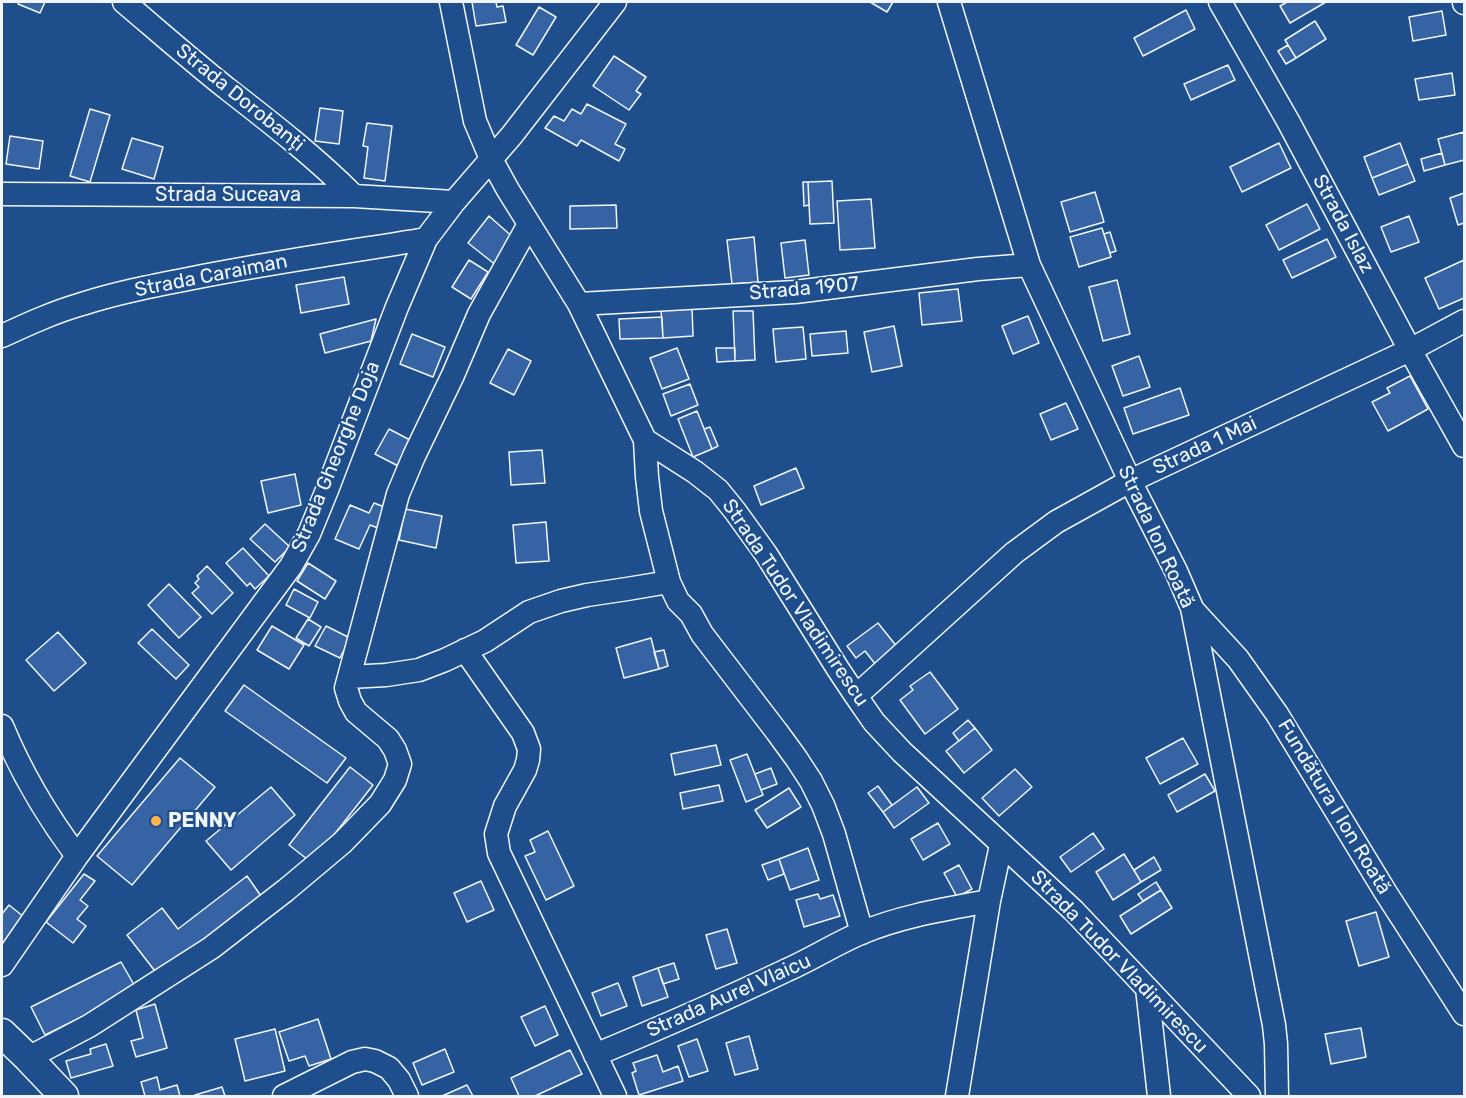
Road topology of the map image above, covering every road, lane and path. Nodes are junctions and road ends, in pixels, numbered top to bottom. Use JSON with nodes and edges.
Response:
{"nodes":[{"id":1,"x":124,"y":2,"type":"edge"},
{"id":2,"x":451,"y":2,"type":"edge"},
{"id":3,"x":615,"y":2,"type":"edge"},
{"id":4,"x":949,"y":2,"type":"edge"},
{"id":5,"x":1220,"y":2,"type":"edge"},
{"id":6,"x":491,"y":159,"type":"junction"},
{"id":7,"x":2,"y":194,"type":"edge"},
{"id":8,"x":354,"y":196,"type":"junction"},
{"id":9,"x":454,"y":202,"type":"junction"},
{"id":10,"x":529,"y":224,"type":"junction"},
{"id":11,"x":426,"y":239,"type":"junction"},
{"id":12,"x":1029,"y":265,"type":"junction"},
{"id":13,"x":579,"y":304,"type":"junction"},
{"id":14,"x":1464,"y":321,"type":"edge"},
{"id":15,"x":2,"y":336,"type":"edge"},
{"id":16,"x":1410,"y":350,"type":"junction"},
{"id":17,"x":645,"y":440,"type":"junction"},
{"id":18,"x":1464,"y":446,"type":"edge"},
{"id":19,"x":1130,"y":481,"type":"junction"},
{"id":20,"x":669,"y":582,"type":"junction"},
{"id":21,"x":1192,"y":608,"type":"junction"},
{"id":22,"x":465,"y":650,"type":"junction"},
{"id":23,"x":349,"y":677,"type":"junction"},
{"id":24,"x":856,"y":696,"type":"junction"},
{"id":25,"x":2,"y":726,"type":"edge"},
{"id":26,"x":1001,"y":845,"type":"junction"},
{"id":27,"x":77,"y":856,"type":"junction"},
{"id":28,"x":989,"y":901,"type":"junction"},
{"id":29,"x":862,"y":933,"type":"junction"},
{"id":30,"x":2,"y":965,"type":"edge"},
{"id":31,"x":1147,"y":988,"type":"junction"},
{"id":32,"x":1464,"y":1014,"type":"edge"},
{"id":33,"x":2,"y":1033,"type":"edge"},
{"id":34,"x":595,"y":1055,"type":"junction"},
{"id":35,"x":28,"y":1058,"type":"junction"},
{"id":36,"x":64,"y":1096,"type":"edge"},
{"id":37,"x":284,"y":1096,"type":"edge"},
{"id":38,"x":407,"y":1096,"type":"edge"},
{"id":39,"x":615,"y":1096,"type":"edge"},
{"id":40,"x":957,"y":1096,"type":"edge"},
{"id":41,"x":1159,"y":1096,"type":"edge"},
{"id":42,"x":1250,"y":1096,"type":"edge"},
{"id":43,"x":1277,"y":1096,"type":"edge"}],
"edges":[{"from":1,"to":8,"type":"street","name":"Strada Dorobanți"},
{"from":2,"to":6,"type":"street"},
{"from":3,"to":6,"type":"street","name":"Strada Gheorghe Doja"},
{"from":4,"to":12,"type":"street","name":"Strada Ion Roată"},
{"from":5,"to":16,"type":"street","name":"Strada Islaz"},
{"from":6,"to":9,"type":"street","name":"Strada Gheorghe Doja"},
{"from":6,"to":10,"type":"street"},
{"from":7,"to":8,"type":"street","name":"Strada Suceava"},
{"from":8,"to":9,"type":"street","name":"Strada Suceava"},
{"from":9,"to":11,"type":"street","name":"Strada Gheorghe Doja"},
{"from":10,"to":13,"type":"street"},
{"from":10,"to":23,"type":"street"},
{"from":11,"to":15,"type":"street","name":"Strada Caraiman"},
{"from":11,"to":27,"type":"street","name":"Strada Gheorghe Doja"},
{"from":12,"to":13,"type":"street","name":"Strada 1907"},
{"from":12,"to":19,"type":"street","name":"Strada Ion Roată"},
{"from":13,"to":17,"type":"street"},
{"from":14,"to":16,"type":"street","name":"Strada 1 Mai"},
{"from":16,"to":18,"type":"street","name":"Strada Islaz"},
{"from":16,"to":19,"type":"street","name":"Strada 1 Mai"},
{"from":17,"to":20,"type":"street"},
{"from":17,"to":24,"type":"street","name":"Strada Tudor Vladimirescu"},
{"from":19,"to":21,"type":"street","name":"Strada Ion Roată"},
{"from":19,"to":24,"type":"street","name":"Strada 1 Mai"},
{"from":20,"to":22,"type":"street"},
{"from":20,"to":29,"type":"street"},
{"from":21,"to":32,"type":"street","name":"Fundătura I Ion Roată"},
{"from":21,"to":43,"type":"street","name":"Strada Ion Roată"},
{"from":22,"to":23,"type":"street"},
{"from":22,"to":34,"type":"street"},
{"from":23,"to":35,"type":"street"},
{"from":24,"to":26,"type":"street","name":"Strada Tudor Vladimirescu"},
{"from":25,"to":27,"type":"street"},
{"from":26,"to":28,"type":"street"},
{"from":26,"to":31,"type":"street","name":"Strada Tudor Vladimirescu"},
{"from":27,"to":30,"type":"street","name":"Strada Gheorghe Doja"},
{"from":28,"to":29,"type":"street","name":"Strada Aurel Vlaicu"},
{"from":28,"to":40,"type":"street"},
{"from":29,"to":34,"type":"street","name":"Strada Aurel Vlaicu"},
{"from":31,"to":41,"type":"street"},
{"from":31,"to":42,"type":"street","name":"Strada Tudor Vladimirescu"},
{"from":33,"to":35,"type":"main road"},
{"from":34,"to":39,"type":"street"},
{"from":35,"to":36,"type":"main road"},
{"from":37,"to":38,"type":"street"}]}
